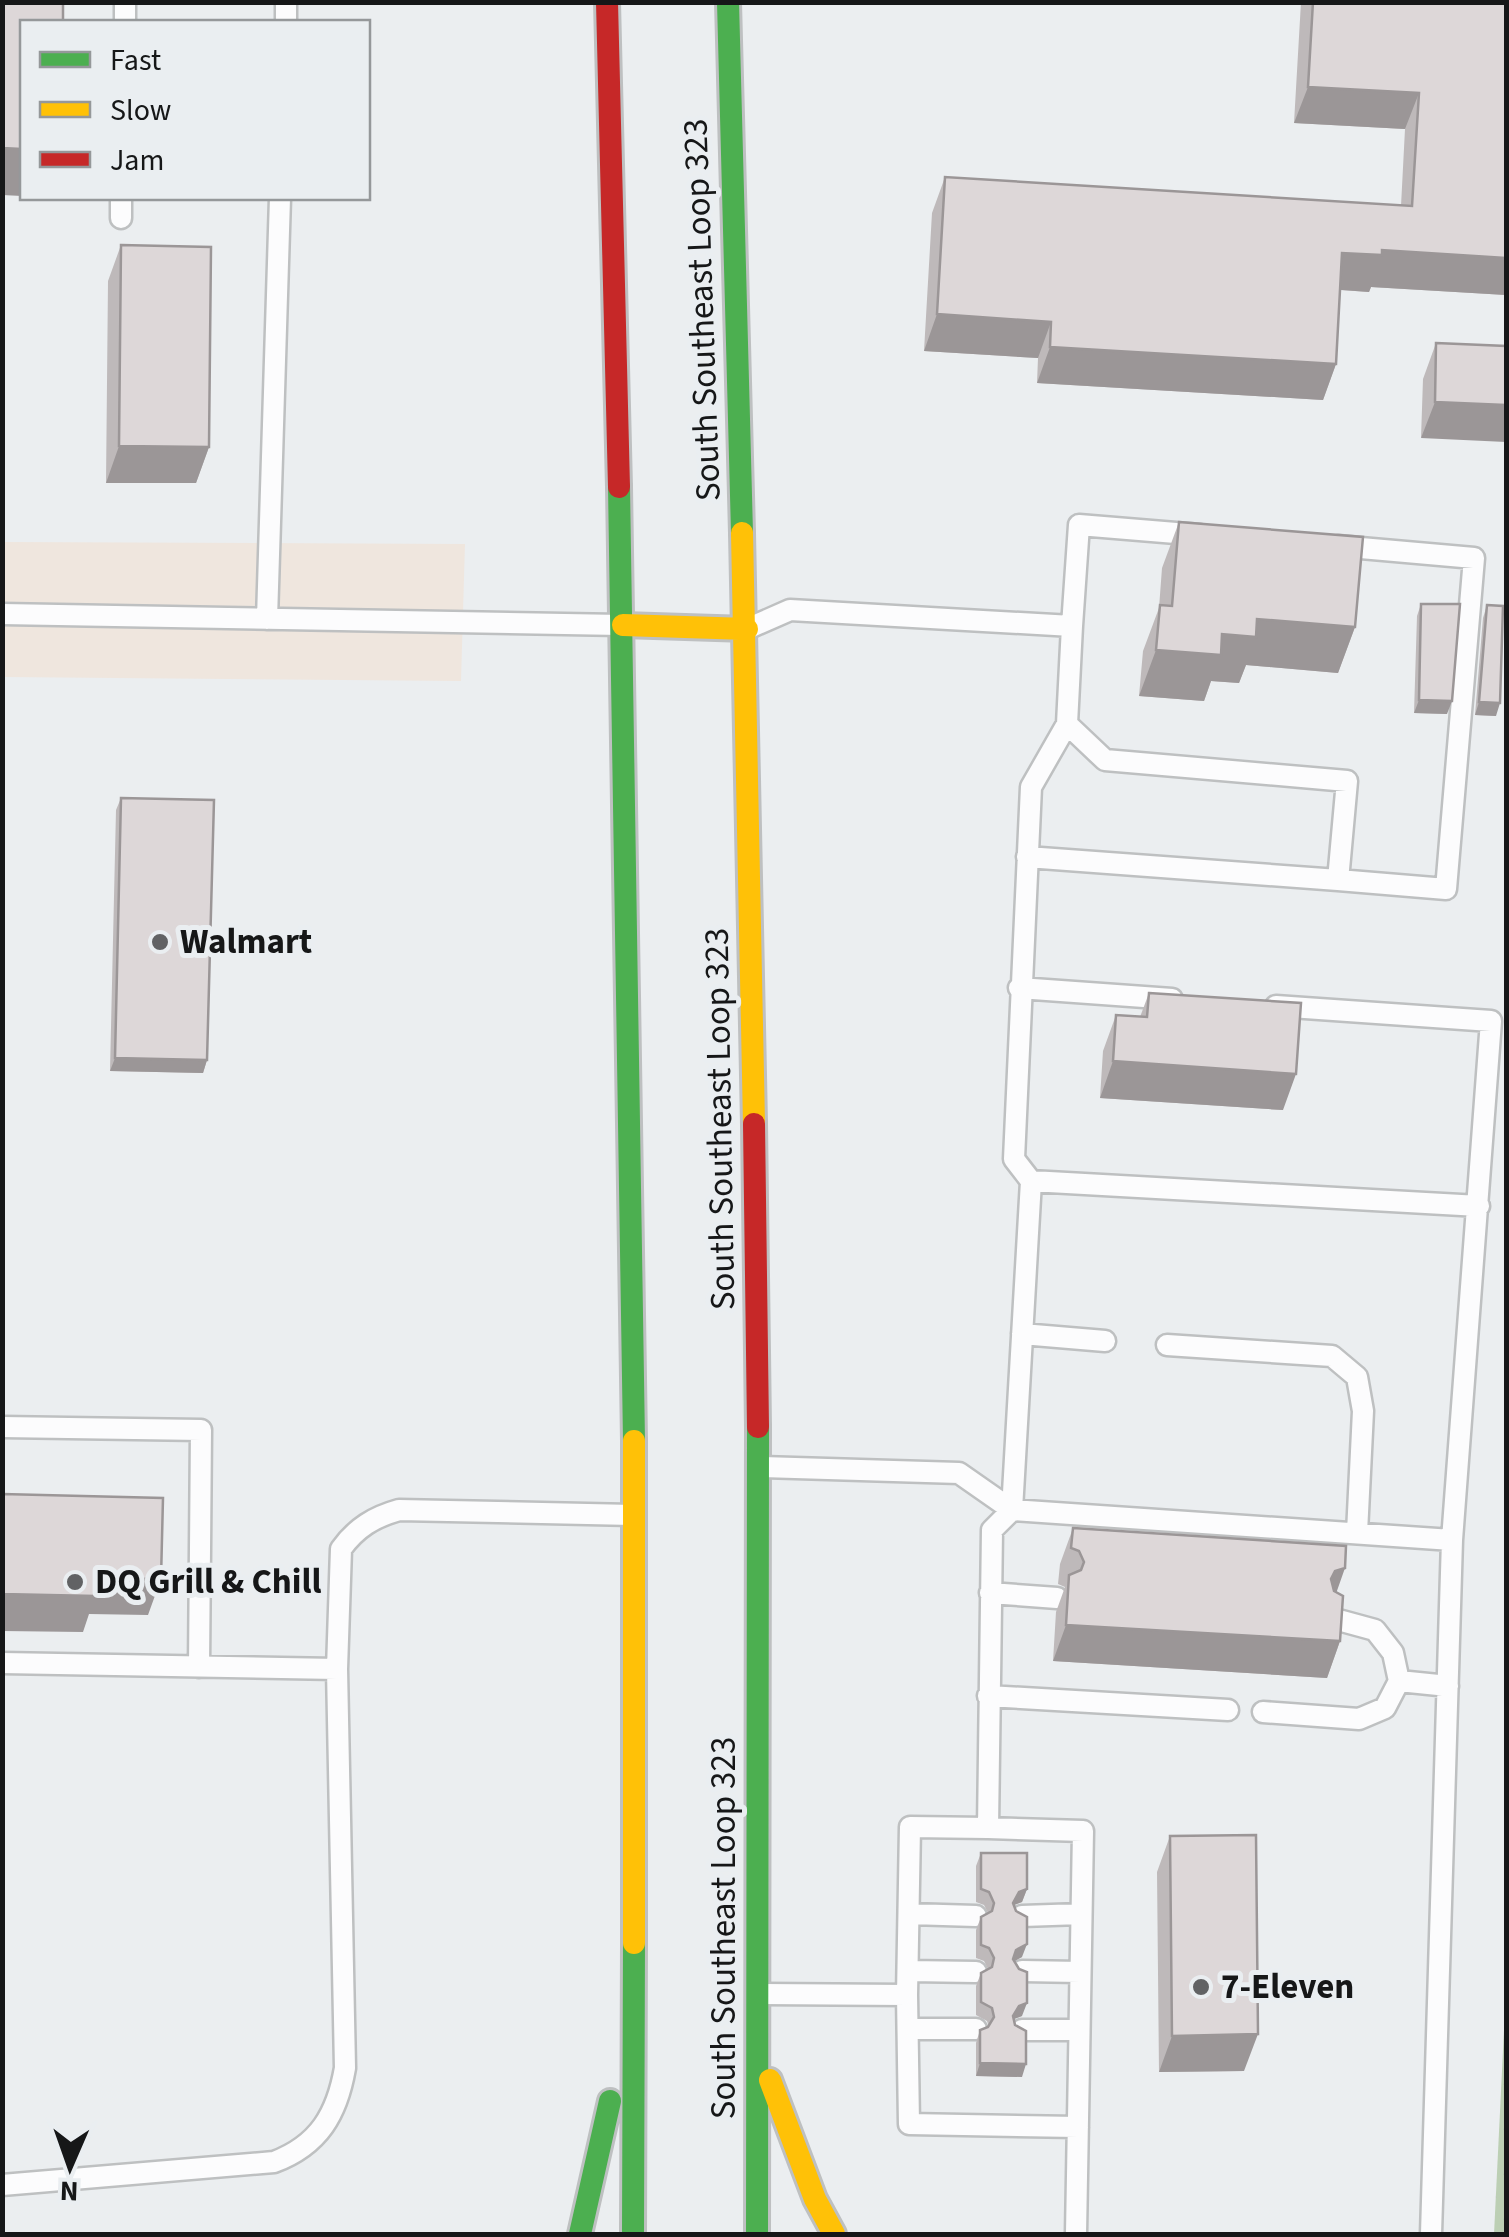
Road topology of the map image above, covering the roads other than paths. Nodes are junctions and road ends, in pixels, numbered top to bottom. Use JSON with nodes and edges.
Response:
{"nodes":[{"id":1,"x":607,"y":2,"type":"edge"},
{"id":2,"x":728,"y":2,"type":"edge"},
{"id":3,"x":280,"y":200,"type":"edge"},
{"id":4,"x":1217,"y":536,"type":"edge"},
{"id":5,"x":1316,"y":544,"type":"edge"},
{"id":6,"x":2,"y":614,"type":"edge"},
{"id":7,"x":268,"y":619,"type":"junction"},
{"id":8,"x":623,"y":625,"type":"junction"},
{"id":9,"x":1072,"y":626,"type":"junction"},
{"id":10,"x":747,"y":628,"type":"junction"},
{"id":11,"x":1067,"y":724,"type":"junction"},
{"id":12,"x":1027,"y":857,"type":"junction"},
{"id":13,"x":1338,"y":880,"type":"junction"},
{"id":14,"x":1019,"y":988,"type":"junction"},
{"id":15,"x":1196,"y":1000,"type":"edge"},
{"id":16,"x":1256,"y":1004,"type":"edge"},
{"id":17,"x":1030,"y":1181,"type":"junction"},
{"id":18,"x":1478,"y":1206,"type":"junction"},
{"id":19,"x":1022,"y":1334,"type":"junction"},
{"id":20,"x":1105,"y":1341,"type":"dead end"},
{"id":21,"x":1167,"y":1344,"type":"dead end"},
{"id":22,"x":2,"y":1427,"type":"edge"},
{"id":23,"x":760,"y":1468,"type":"junction"},
{"id":24,"x":1012,"y":1510,"type":"junction"},
{"id":25,"x":636,"y":1515,"type":"junction"},
{"id":26,"x":1357,"y":1533,"type":"junction"},
{"id":27,"x":1452,"y":1540,"type":"junction"},
{"id":28,"x":990,"y":1593,"type":"junction"},
{"id":29,"x":1057,"y":1598,"type":"dead end"},
{"id":30,"x":1330,"y":1618,"type":"edge"},
{"id":31,"x":2,"y":1663,"type":"edge"},
{"id":32,"x":198,"y":1667,"type":"junction"},
{"id":33,"x":337,"y":1669,"type":"junction"},
{"id":34,"x":1399,"y":1681,"type":"junction"},
{"id":35,"x":1448,"y":1686,"type":"junction"},
{"id":36,"x":988,"y":1696,"type":"junction"},
{"id":37,"x":1228,"y":1710,"type":"dead end"},
{"id":38,"x":1263,"y":1712,"type":"dead end"},
{"id":39,"x":988,"y":1828,"type":"junction"},
{"id":40,"x":910,"y":1914,"type":"junction"},
{"id":41,"x":1081,"y":1914,"type":"junction"},
{"id":42,"x":976,"y":1916,"type":"dead end"},
{"id":43,"x":1022,"y":1916,"type":"edge"},
{"id":44,"x":909,"y":1971,"type":"junction"},
{"id":45,"x":976,"y":1972,"type":"dead end"},
{"id":46,"x":1022,"y":1972,"type":"edge"},
{"id":47,"x":1080,"y":1972,"type":"junction"},
{"id":48,"x":760,"y":1994,"type":"junction"},
{"id":49,"x":907,"y":1994,"type":"junction"},
{"id":50,"x":633,"y":2000,"type":"junction"},
{"id":51,"x":908,"y":2029,"type":"junction"},
{"id":52,"x":976,"y":2029,"type":"edge"},
{"id":53,"x":1022,"y":2030,"type":"edge"},
{"id":54,"x":1079,"y":2030,"type":"junction"},
{"id":55,"x":760,"y":2052,"type":"junction"},
{"id":56,"x":1078,"y":2126,"type":"junction"},
{"id":57,"x":2,"y":2184,"type":"edge"},
{"id":58,"x":580,"y":2234,"type":"edge"},
{"id":59,"x":633,"y":2234,"type":"edge"},
{"id":60,"x":758,"y":2234,"type":"edge"},
{"id":61,"x":834,"y":2234,"type":"edge"},
{"id":62,"x":1076,"y":2234,"type":"edge"},
{"id":63,"x":1431,"y":2234,"type":"edge"}],
"edges":[{"from":1,"to":8,"type":"highway"},
{"from":2,"to":10,"type":"highway","name":"South Southeast Loop 323"},
{"from":3,"to":7,"type":"lane"},
{"from":4,"to":9,"type":"lane"},
{"from":5,"to":13,"type":"lane"},
{"from":6,"to":7,"type":"lane"},
{"from":7,"to":8,"type":"lane"},
{"from":8,"to":10,"type":"highway"},
{"from":8,"to":25,"type":"highway"},
{"from":9,"to":10,"type":"lane"},
{"from":9,"to":11,"type":"lane"},
{"from":10,"to":23,"type":"highway","name":"South Southeast Loop 323"},
{"from":11,"to":12,"type":"lane"},
{"from":11,"to":13,"type":"lane"},
{"from":12,"to":13,"type":"lane"},
{"from":12,"to":14,"type":"lane"},
{"from":14,"to":15,"type":"lane"},
{"from":14,"to":17,"type":"lane"},
{"from":16,"to":18,"type":"lane"},
{"from":17,"to":18,"type":"lane"},
{"from":17,"to":19,"type":"lane"},
{"from":18,"to":27,"type":"lane"},
{"from":19,"to":20,"type":"lane"},
{"from":19,"to":24,"type":"lane"},
{"from":21,"to":26,"type":"lane"},
{"from":22,"to":32,"type":"lane"},
{"from":23,"to":24,"type":"lane"},
{"from":23,"to":48,"type":"highway","name":"South Southeast Loop 323"},
{"from":24,"to":26,"type":"lane"},
{"from":24,"to":28,"type":"lane"},
{"from":25,"to":33,"type":"lane"},
{"from":25,"to":50,"type":"highway"},
{"from":26,"to":27,"type":"lane"},
{"from":27,"to":35,"type":"lane"},
{"from":28,"to":29,"type":"lane"},
{"from":28,"to":36,"type":"lane"},
{"from":30,"to":34,"type":"lane"},
{"from":31,"to":32,"type":"lane"},
{"from":32,"to":33,"type":"lane"},
{"from":33,"to":57,"type":"lane"},
{"from":34,"to":35,"type":"lane"},
{"from":34,"to":38,"type":"lane"},
{"from":35,"to":63,"type":"lane"},
{"from":36,"to":37,"type":"lane"},
{"from":36,"to":39,"type":"lane"},
{"from":39,"to":40,"type":"lane"},
{"from":39,"to":41,"type":"lane"},
{"from":40,"to":42,"type":"lane"},
{"from":40,"to":44,"type":"lane"},
{"from":41,"to":43,"type":"lane"},
{"from":41,"to":47,"type":"lane"},
{"from":44,"to":45,"type":"lane"},
{"from":44,"to":49,"type":"lane"},
{"from":46,"to":47,"type":"lane"},
{"from":47,"to":54,"type":"lane"},
{"from":48,"to":49,"type":"lane"},
{"from":48,"to":55,"type":"highway","name":"South Southeast Loop 323"},
{"from":49,"to":51,"type":"lane"},
{"from":50,"to":58,"type":"highway"},
{"from":50,"to":59,"type":"highway"},
{"from":51,"to":52,"type":"lane"},
{"from":51,"to":56,"type":"lane"},
{"from":53,"to":54,"type":"lane"},
{"from":54,"to":56,"type":"lane"},
{"from":55,"to":60,"type":"highway","name":"South Southeast Loop 323"},
{"from":55,"to":61,"type":"highway"},
{"from":56,"to":62,"type":"lane"}]}
